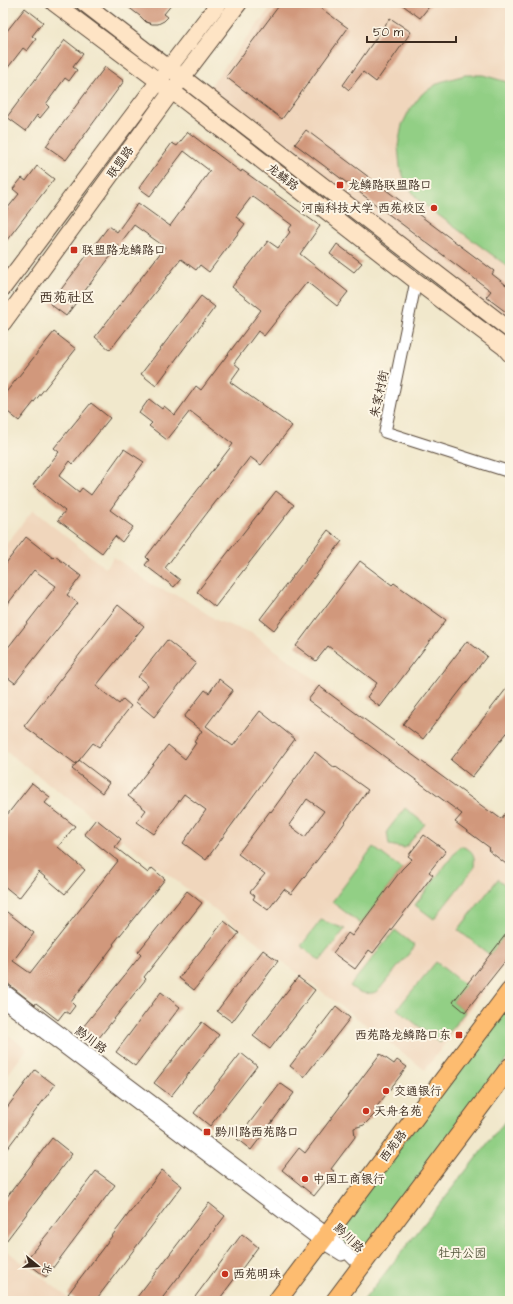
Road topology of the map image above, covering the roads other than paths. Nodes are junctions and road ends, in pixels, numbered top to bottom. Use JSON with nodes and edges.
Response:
{"nodes":[{"id":1,"x":54,"y":3,"type":"edge"},
{"id":2,"x":84,"y":3,"type":"edge"},
{"id":3,"x":219,"y":3,"type":"edge"},
{"id":4,"x":239,"y":3,"type":"edge"},
{"id":5,"x":169,"y":67,"type":"junction"},
{"id":6,"x":182,"y":77,"type":"junction"},
{"id":7,"x":158,"y":81,"type":"junction"},
{"id":8,"x":172,"y":91,"type":"junction"},
{"id":9,"x":416,"y":281,"type":"junction"},
{"id":10,"x":3,"y":288,"type":"edge"},
{"id":11,"x":3,"y":323,"type":"edge"},
{"id":12,"x":510,"y":330,"type":"edge"},
{"id":13,"x":510,"y":354,"type":"edge"},
{"id":14,"x":510,"y":472,"type":"edge"},
{"id":15,"x":3,"y":989,"type":"edge"},
{"id":16,"x":510,"y":991,"type":"edge"},
{"id":17,"x":3,"y":1002,"type":"edge"},
{"id":18,"x":510,"y":1067,"type":"edge"},
{"id":19,"x":324,"y":1238,"type":"junction"},
{"id":20,"x":361,"y":1267,"type":"junction"},
{"id":21,"x":277,"y":1301,"type":"edge"},
{"id":22,"x":335,"y":1301,"type":"edge"}],
"edges":[{"from":1,"to":7,"type":"main road","name":"龙鳞路"},
{"from":2,"to":5,"type":"main road","name":"龙鳞路"},
{"from":3,"to":5,"type":"main road","name":"联盟路"},
{"from":4,"to":6,"type":"main road","name":"联盟路"},
{"from":5,"to":6,"type":"main road","name":"龙鳞路"},
{"from":5,"to":7,"type":"main road","name":"联盟路"},
{"from":6,"to":8,"type":"main road","name":"联盟路"},
{"from":6,"to":12,"type":"main road","name":"龙鳞路"},
{"from":7,"to":8,"type":"main road","name":"龙鳞路"},
{"from":7,"to":10,"type":"main road","name":"联盟路"},
{"from":8,"to":9,"type":"main road","name":"龙鳞路"},
{"from":8,"to":11,"type":"main road","name":"联盟路"},
{"from":9,"to":13,"type":"main road","name":"龙鳞路"},
{"from":9,"to":14,"type":"street","name":"朱家村街"},
{"from":15,"to":19,"type":"street","name":"黔川路"},
{"from":16,"to":19,"type":"main road","name":"西苑路"},
{"from":17,"to":19,"type":"street","name":"黔川路"},
{"from":18,"to":20,"type":"main road"},
{"from":19,"to":20,"type":"street","name":"黔川路"},
{"from":19,"to":21,"type":"main road","name":"西苑路"},
{"from":20,"to":22,"type":"main road"}]}
